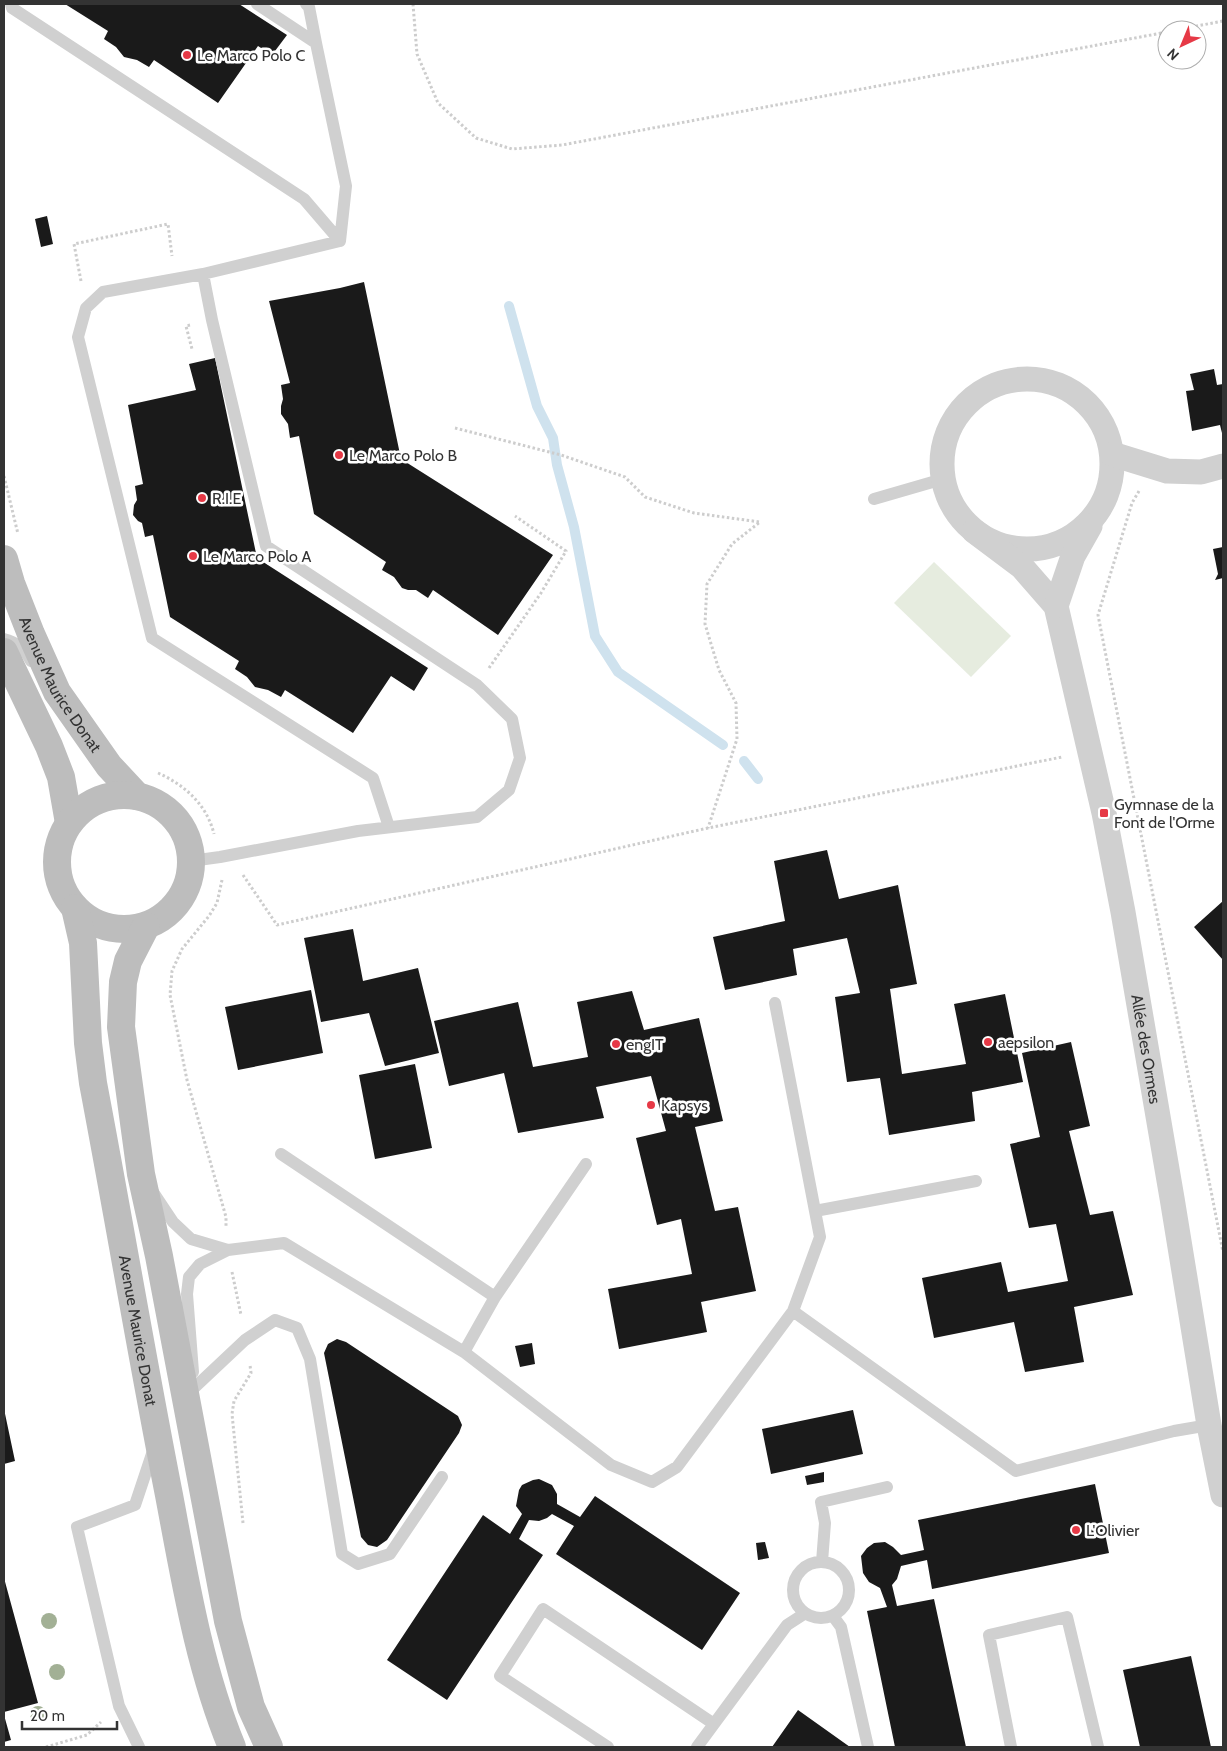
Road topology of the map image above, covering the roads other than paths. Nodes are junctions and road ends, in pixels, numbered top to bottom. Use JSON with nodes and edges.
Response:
{"nodes":[{"id":1,"x":11,"y":4,"type":"edge"},
{"id":2,"x":257,"y":4,"type":"edge"},
{"id":3,"x":306,"y":4,"type":"edge"},
{"id":4,"x":316,"y":43,"type":"junction"},
{"id":5,"x":340,"y":241,"type":"junction"},
{"id":6,"x":203,"y":274,"type":"junction"},
{"id":7,"x":1112,"y":454,"type":"junction"},
{"id":8,"x":1223,"y":466,"type":"edge"},
{"id":9,"x":943,"y":479,"type":"junction"},
{"id":10,"x":874,"y":499,"type":"dead end"},
{"id":11,"x":1097,"y":513,"type":"junction"},
{"id":12,"x":974,"y":531,"type":"junction"},
{"id":13,"x":12,"y":549,"type":"edge"},
{"id":14,"x":1056,"y":606,"type":"junction"},
{"id":15,"x":4,"y":640,"type":"edge"},
{"id":16,"x":4,"y":652,"type":"edge"},
{"id":17,"x":57,"y":692,"type":"junction"},
{"id":18,"x":137,"y":796,"type":"junction"},
{"id":19,"x":69,"y":823,"type":"junction"},
{"id":20,"x":389,"y":827,"type":"junction"},
{"id":21,"x":191,"y":861,"type":"junction"},
{"id":22,"x":75,"y":908,"type":"junction"},
{"id":23,"x":146,"y":926,"type":"junction"},
{"id":24,"x":775,"y":1002,"type":"dead end"},
{"id":25,"x":281,"y":1154,"type":"dead end"},
{"id":26,"x":586,"y":1164,"type":"dead end"},
{"id":27,"x":141,"y":1174,"type":"junction"},
{"id":28,"x":976,"y":1181,"type":"dead end"},
{"id":29,"x":814,"y":1212,"type":"junction"},
{"id":30,"x":228,"y":1250,"type":"junction"},
{"id":31,"x":496,"y":1297,"type":"junction"},
{"id":32,"x":793,"y":1312,"type":"junction"},
{"id":33,"x":464,"y":1352,"type":"junction"},
{"id":34,"x":194,"y":1388,"type":"junction"},
{"id":35,"x":1208,"y":1425,"type":"junction"},
{"id":36,"x":158,"y":1439,"type":"junction"},
{"id":37,"x":198,"y":1463,"type":"junction"},
{"id":38,"x":442,"y":1477,"type":"dead end"},
{"id":39,"x":887,"y":1487,"type":"dead end"},
{"id":40,"x":1223,"y":1495,"type":"edge"},
{"id":41,"x":822,"y":1562,"type":"junction"},
{"id":42,"x":804,"y":1614,"type":"junction"},
{"id":43,"x":834,"y":1616,"type":"junction"},
{"id":44,"x":714,"y":1724,"type":"junction"},
{"id":45,"x":139,"y":1747,"type":"edge"},
{"id":46,"x":232,"y":1747,"type":"edge"},
{"id":47,"x":269,"y":1747,"type":"edge"},
{"id":48,"x":608,"y":1747,"type":"edge"},
{"id":49,"x":697,"y":1747,"type":"edge"},
{"id":50,"x":868,"y":1747,"type":"edge"},
{"id":51,"x":1012,"y":1747,"type":"edge"},
{"id":52,"x":1098,"y":1747,"type":"edge"}],
"edges":[{"from":1,"to":5,"type":"lane"},
{"from":2,"to":4,"type":"lane"},
{"from":3,"to":4,"type":"lane"},
{"from":4,"to":5,"type":"lane"},
{"from":5,"to":6,"type":"lane"},
{"from":6,"to":20,"type":"lane"},
{"from":6,"to":20,"type":"lane"},
{"from":7,"to":8,"type":"street"},
{"from":7,"to":9,"type":"street"},
{"from":7,"to":11,"type":"street"},
{"from":9,"to":10,"type":"lane"},
{"from":9,"to":12,"type":"street"},
{"from":11,"to":12,"type":"street"},
{"from":11,"to":14,"type":"street"},
{"from":12,"to":14,"type":"street","name":"Allée des Ormes"},
{"from":13,"to":17,"type":"main road","name":"Avenue Maurice Donat"},
{"from":14,"to":35,"type":"street","name":"Allée des Ormes"},
{"from":15,"to":17,"type":"lane"},
{"from":16,"to":19,"type":"main road"},
{"from":17,"to":18,"type":"main road","name":"Avenue Maurice Donat"},
{"from":18,"to":19,"type":"main road"},
{"from":18,"to":21,"type":"main road"},
{"from":19,"to":22,"type":"main road"},
{"from":20,"to":21,"type":"lane"},
{"from":21,"to":23,"type":"main road"},
{"from":22,"to":23,"type":"main road"},
{"from":22,"to":36,"type":"main road","name":"Avenue Maurice Donat"},
{"from":23,"to":27,"type":"main road","name":"Avenue Maurice Donat"},
{"from":24,"to":29,"type":"lane"},
{"from":25,"to":31,"type":"lane"},
{"from":26,"to":31,"type":"lane"},
{"from":27,"to":30,"type":"lane"},
{"from":27,"to":37,"type":"main road","name":"Avenue Maurice Donat"},
{"from":28,"to":29,"type":"lane"},
{"from":29,"to":32,"type":"lane"},
{"from":30,"to":33,"type":"lane"},
{"from":30,"to":34,"type":"lane"},
{"from":31,"to":33,"type":"lane"},
{"from":32,"to":33,"type":"lane"},
{"from":32,"to":35,"type":"lane"},
{"from":34,"to":37,"type":"lane"},
{"from":34,"to":38,"type":"lane"},
{"from":35,"to":40,"type":"street","name":"Allée des Ormes"},
{"from":36,"to":45,"type":"lane"},
{"from":36,"to":46,"type":"main road","name":"Avenue Maurice Donat"},
{"from":37,"to":47,"type":"main road","name":"Avenue Maurice Donat"},
{"from":39,"to":41,"type":"lane"},
{"from":41,"to":42,"type":"lane"},
{"from":41,"to":43,"type":"lane"},
{"from":42,"to":43,"type":"lane"},
{"from":42,"to":44,"type":"lane"},
{"from":43,"to":50,"type":"lane"},
{"from":44,"to":48,"type":"lane"},
{"from":44,"to":49,"type":"lane"},
{"from":51,"to":52,"type":"lane"}]}
